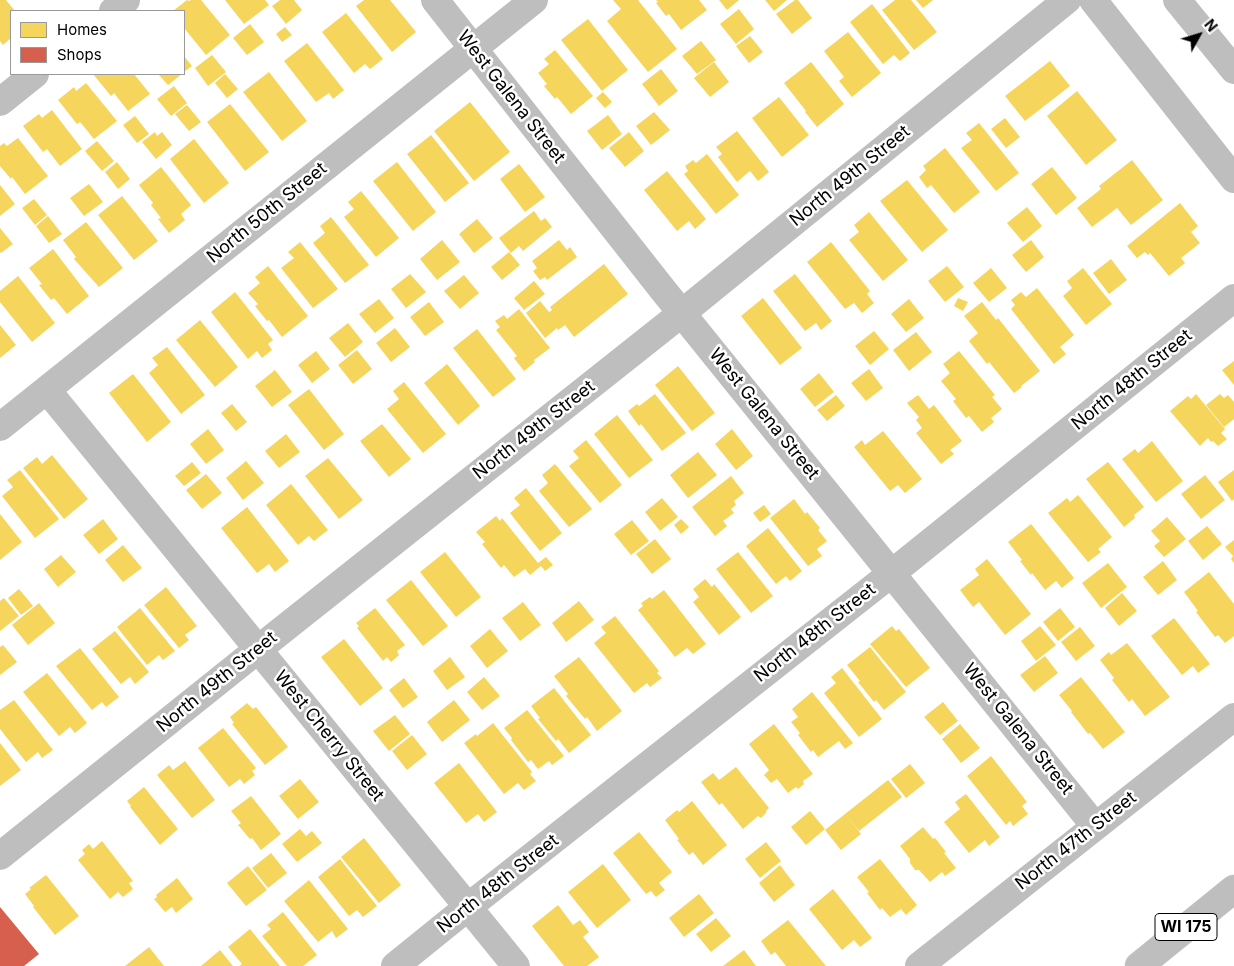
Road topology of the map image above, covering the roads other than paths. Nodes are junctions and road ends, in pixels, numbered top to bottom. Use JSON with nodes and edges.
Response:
{"nodes":[{"id":1,"x":126,"y":0,"type":"edge"},
{"id":2,"x":434,"y":0,"type":"edge"},
{"id":3,"x":534,"y":0,"type":"edge"},
{"id":4,"x":1067,"y":0,"type":"edge"},
{"id":5,"x":1093,"y":0,"type":"edge"},
{"id":6,"x":1177,"y":0,"type":"edge"},
{"id":7,"x":113,"y":10,"type":"edge"},
{"id":8,"x":473,"y":49,"type":"junction"},
{"id":9,"x":1234,"y":70,"type":"edge"},
{"id":10,"x":34,"y":75,"type":"edge"},
{"id":11,"x":0,"y":102,"type":"edge"},
{"id":12,"x":1234,"y":179,"type":"edge"},
{"id":13,"x":1234,"y":298,"type":"edge"},
{"id":14,"x":682,"y":313,"type":"junction"},
{"id":15,"x":47,"y":390,"type":"junction"},
{"id":16,"x":0,"y":427,"type":"edge"},
{"id":17,"x":892,"y":573,"type":"junction"},
{"id":18,"x":258,"y":649,"type":"junction"},
{"id":19,"x":1234,"y":717,"type":"edge"},
{"id":20,"x":1096,"y":826,"type":"junction"},
{"id":21,"x":0,"y":856,"type":"edge"},
{"id":22,"x":1234,"y":889,"type":"edge"},
{"id":23,"x":468,"y":907,"type":"junction"},
{"id":24,"x":395,"y":966,"type":"edge"},
{"id":25,"x":516,"y":966,"type":"edge"},
{"id":26,"x":919,"y":966,"type":"edge"},
{"id":27,"x":1139,"y":966,"type":"edge"}],
"edges":[{"from":1,"to":7,"type":"main road"},
{"from":2,"to":8,"type":"main road","name":"West Galena Street"},
{"from":3,"to":8,"type":"main road","name":"North 50th Street"},
{"from":4,"to":14,"type":"main road","name":"North 49th Street"},
{"from":5,"to":12,"type":"main road"},
{"from":6,"to":9,"type":"main road"},
{"from":8,"to":14,"type":"main road","name":"West Galena Street"},
{"from":8,"to":15,"type":"main road","name":"North 50th Street"},
{"from":10,"to":11,"type":"main road"},
{"from":13,"to":17,"type":"main road","name":"North 48th Street"},
{"from":14,"to":17,"type":"main road","name":"West Galena Street"},
{"from":14,"to":18,"type":"main road","name":"North 49th Street"},
{"from":15,"to":16,"type":"main road","name":"North 50th Street"},
{"from":15,"to":18,"type":"main road","name":"West Cherry Street"},
{"from":17,"to":20,"type":"main road","name":"West Galena Street"},
{"from":17,"to":23,"type":"main road","name":"North 48th Street"},
{"from":18,"to":21,"type":"main road","name":"North 49th Street"},
{"from":18,"to":23,"type":"main road","name":"West Cherry Street"},
{"from":19,"to":20,"type":"main road","name":"North 47th Street"},
{"from":20,"to":26,"type":"main road","name":"North 47th Street"},
{"from":22,"to":27,"type":"main road","number":"WI 175"},
{"from":23,"to":24,"type":"main road","name":"North 48th Street"},
{"from":23,"to":25,"type":"main road","name":"West Cherry Street"}]}
